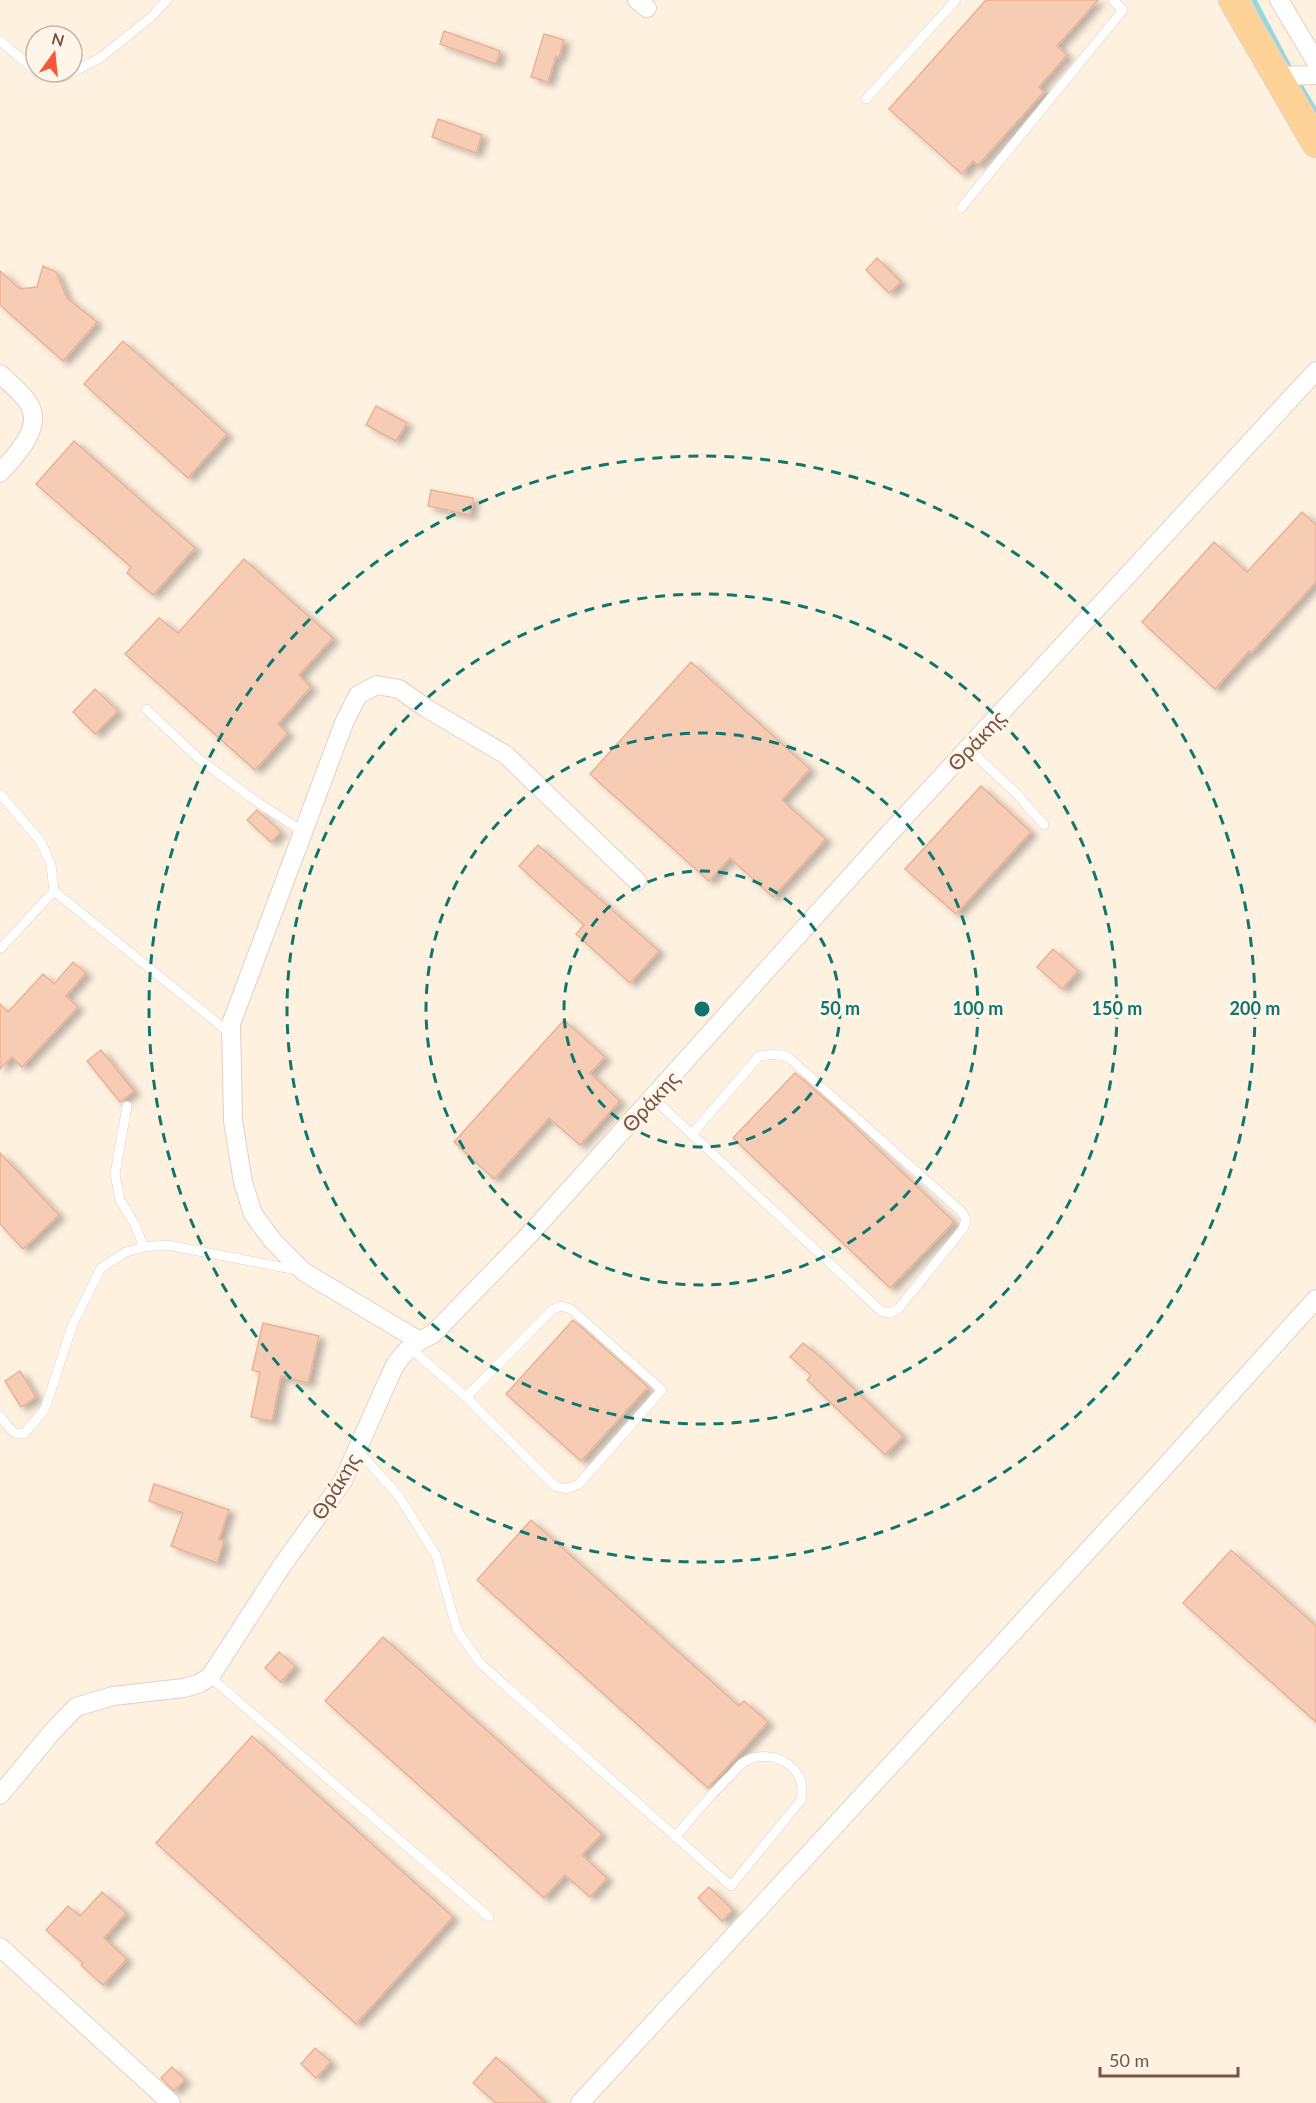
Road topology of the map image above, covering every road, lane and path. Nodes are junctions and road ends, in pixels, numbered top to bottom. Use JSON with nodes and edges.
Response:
{"nodes":[{"id":1,"x":167,"y":0,"type":"edge"},
{"id":2,"x":956,"y":0,"type":"edge"},
{"id":3,"x":1113,"y":0,"type":"edge"},
{"id":4,"x":1233,"y":0,"type":"edge"},
{"id":5,"x":1280,"y":0,"type":"edge"},
{"id":6,"x":0,"y":41,"type":"edge"},
{"id":7,"x":24,"y":61,"type":"edge"},
{"id":8,"x":1316,"y":62,"type":"edge"},
{"id":9,"x":84,"y":66,"type":"edge"},
{"id":10,"x":1316,"y":75,"type":"edge"},
{"id":11,"x":1278,"y":76,"type":"junction"},
{"id":12,"x":867,"y":99,"type":"dead end"},
{"id":13,"x":1316,"y":143,"type":"edge"},
{"id":14,"x":961,"y":208,"type":"dead end"},
{"id":15,"x":1316,"y":371,"type":"edge"},
{"id":16,"x":0,"y":374,"type":"edge"},
{"id":17,"x":0,"y":473,"type":"edge"},
{"id":18,"x":146,"y":710,"type":"dead end"},
{"id":19,"x":968,"y":748,"type":"junction"},
{"id":20,"x":0,"y":794,"type":"edge"},
{"id":21,"x":1044,"y":825,"type":"dead end"},
{"id":22,"x":304,"y":832,"type":"junction"},
{"id":23,"x":637,"y":881,"type":"dead end"},
{"id":24,"x":54,"y":891,"type":"junction"},
{"id":25,"x":0,"y":949,"type":"edge"},
{"id":26,"x":231,"y":1034,"type":"junction"},
{"id":27,"x":653,"y":1098,"type":"junction"},
{"id":28,"x":127,"y":1106,"type":"dead end"},
{"id":29,"x":692,"y":1134,"type":"junction"},
{"id":30,"x":144,"y":1246,"type":"junction"},
{"id":31,"x":304,"y":1272,"type":"junction"},
{"id":32,"x":1316,"y":1299,"type":"edge"},
{"id":33,"x":414,"y":1343,"type":"junction"},
{"id":34,"x":466,"y":1397,"type":"junction"},
{"id":35,"x":0,"y":1416,"type":"edge"},
{"id":36,"x":357,"y":1451,"type":"junction"},
{"id":37,"x":210,"y":1677,"type":"junction"},
{"id":38,"x":0,"y":1795,"type":"edge"},
{"id":39,"x":675,"y":1837,"type":"junction"},
{"id":40,"x":489,"y":1917,"type":"dead end"},
{"id":41,"x":0,"y":1947,"type":"edge"},
{"id":42,"x":171,"y":2103,"type":"edge"},
{"id":43,"x":580,"y":2103,"type":"edge"}],
"edges":[{"from":1,"to":9,"type":"lane"},
{"from":2,"to":12,"type":"lane"},
{"from":3,"to":14,"type":"lane"},
{"from":4,"to":11,"type":"main road"},
{"from":5,"to":8,"type":"street"},
{"from":6,"to":7,"type":"lane"},
{"from":10,"to":11,"type":"street"},
{"from":11,"to":13,"type":"main road"},
{"from":15,"to":19,"type":"street","name":"Θράκης"},
{"from":16,"to":17,"type":"street"},
{"from":18,"to":22,"type":"lane"},
{"from":19,"to":21,"type":"lane"},
{"from":19,"to":27,"type":"street","name":"Θράκης"},
{"from":20,"to":24,"type":"lane"},
{"from":22,"to":23,"type":"street"},
{"from":22,"to":26,"type":"street"},
{"from":24,"to":25,"type":"lane"},
{"from":24,"to":26,"type":"lane"},
{"from":26,"to":31,"type":"street"},
{"from":27,"to":29,"type":"lane"},
{"from":27,"to":33,"type":"street","name":"Θράκης"},
{"from":28,"to":30,"type":"lane"},
{"from":29,"to":29,"type":"lane"},
{"from":30,"to":31,"type":"lane"},
{"from":30,"to":35,"type":"lane"},
{"from":31,"to":33,"type":"street"},
{"from":32,"to":43,"type":"street"},
{"from":33,"to":34,"type":"lane"},
{"from":33,"to":36,"type":"street","name":"Θράκης"},
{"from":34,"to":34,"type":"lane"},
{"from":36,"to":37,"type":"street","name":"Θράκης"},
{"from":36,"to":39,"type":"lane"},
{"from":37,"to":38,"type":"street"},
{"from":37,"to":40,"type":"lane"},
{"from":39,"to":39,"type":"lane"},
{"from":41,"to":42,"type":"street"}]}
